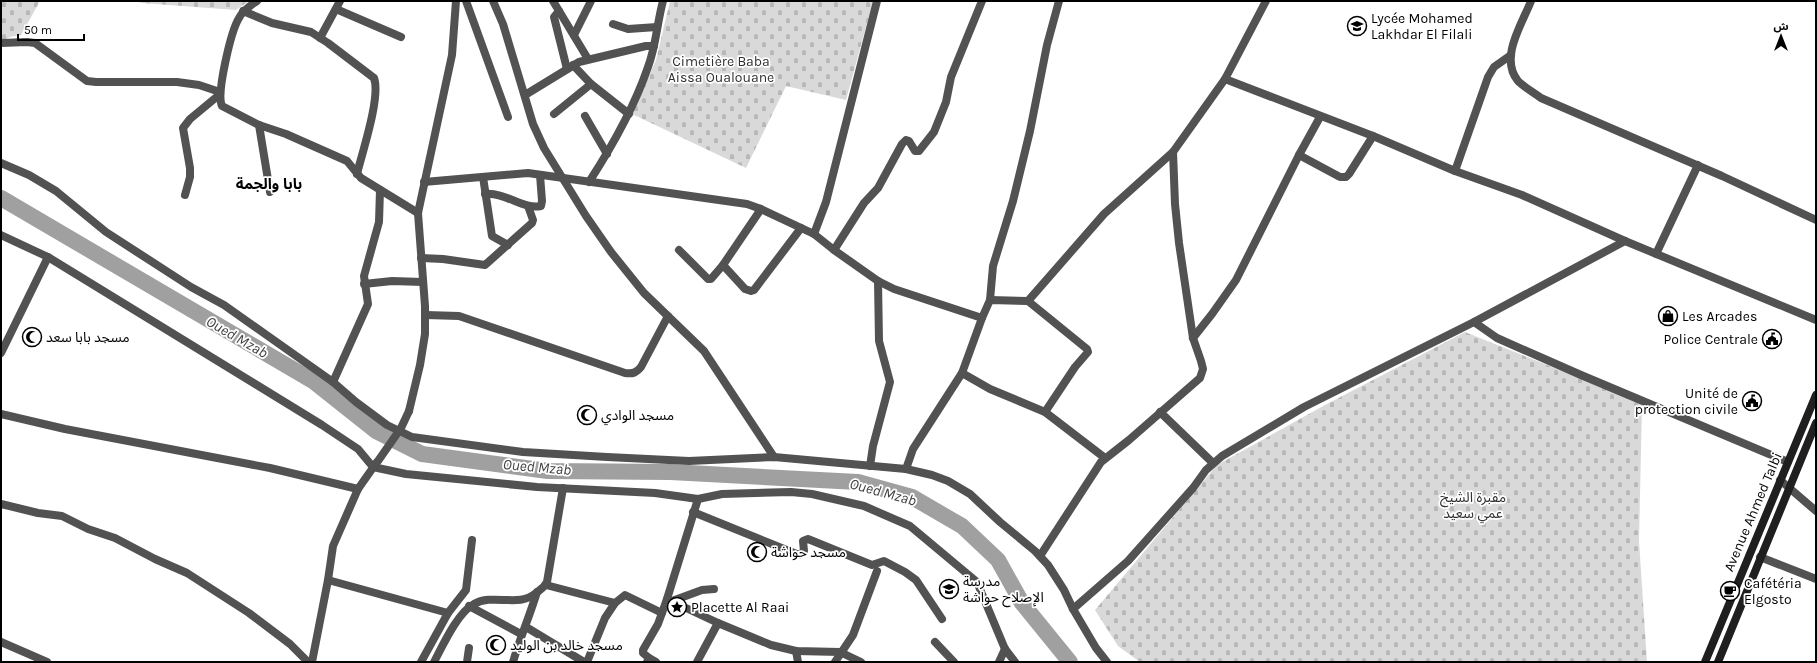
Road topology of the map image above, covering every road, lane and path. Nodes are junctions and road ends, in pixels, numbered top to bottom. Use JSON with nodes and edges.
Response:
{"nodes":[{"id":1,"x":258,"y":1,"type":"edge"},
{"id":2,"x":340,"y":1,"type":"edge"},
{"id":3,"x":456,"y":1,"type":"edge"},
{"id":4,"x":466,"y":1,"type":"edge"},
{"id":5,"x":493,"y":1,"type":"edge"},
{"id":6,"x":591,"y":1,"type":"edge"},
{"id":7,"x":663,"y":1,"type":"edge"},
{"id":8,"x":877,"y":1,"type":"edge"},
{"id":9,"x":982,"y":1,"type":"edge"},
{"id":10,"x":1059,"y":1,"type":"edge"},
{"id":11,"x":1266,"y":1,"type":"edge"},
{"id":12,"x":1531,"y":1,"type":"edge"},
{"id":13,"x":556,"y":5,"type":"edge"},
{"id":14,"x":336,"y":9,"type":"junction"},
{"id":15,"x":243,"y":11,"type":"junction"},
{"id":16,"x":613,"y":24,"type":"dead end"},
{"id":17,"x":657,"y":27,"type":"junction"},
{"id":18,"x":574,"y":35,"type":"junction"},
{"id":19,"x":401,"y":37,"type":"dead end"},
{"id":20,"x":320,"y":38,"type":"junction"},
{"id":21,"x":1,"y":43,"type":"edge"},
{"id":22,"x":654,"y":46,"type":"junction"},
{"id":23,"x":1511,"y":55,"type":"junction"},
{"id":24,"x":588,"y":59,"type":"junction"},
{"id":25,"x":570,"y":67,"type":"junction"},
{"id":26,"x":1225,"y":79,"type":"junction"},
{"id":27,"x":591,"y":84,"type":"junction"},
{"id":28,"x":220,"y":93,"type":"junction"},
{"id":29,"x":525,"y":95,"type":"junction"},
{"id":30,"x":554,"y":114,"type":"dead end"},
{"id":31,"x":629,"y":114,"type":"junction"},
{"id":32,"x":585,"y":116,"type":"dead end"},
{"id":33,"x":508,"y":117,"type":"dead end"},
{"id":34,"x":1320,"y":117,"type":"junction"},
{"id":35,"x":259,"y":125,"type":"junction"},
{"id":36,"x":1374,"y":136,"type":"junction"},
{"id":37,"x":1173,"y":152,"type":"junction"},
{"id":38,"x":607,"y":154,"type":"junction"},
{"id":39,"x":1299,"y":156,"type":"junction"},
{"id":40,"x":1,"y":163,"type":"edge"},
{"id":41,"x":1698,"y":165,"type":"junction"},
{"id":42,"x":1455,"y":171,"type":"junction"},
{"id":43,"x":357,"y":174,"type":"junction"},
{"id":44,"x":540,"y":175,"type":"junction"},
{"id":45,"x":483,"y":177,"type":"junction"},
{"id":46,"x":562,"y":177,"type":"junction"},
{"id":47,"x":424,"y":182,"type":"junction"},
{"id":48,"x":589,"y":182,"type":"junction"},
{"id":49,"x":380,"y":190,"type":"junction"},
{"id":50,"x":270,"y":192,"type":"dead end"},
{"id":51,"x":485,"y":194,"type":"junction"},
{"id":52,"x":185,"y":195,"type":"dead end"},
{"id":53,"x":528,"y":206,"type":"junction"},
{"id":54,"x":761,"y":209,"type":"junction"},
{"id":55,"x":418,"y":213,"type":"junction"},
{"id":56,"x":1816,"y":220,"type":"edge"},
{"id":57,"x":801,"y":228,"type":"junction"},
{"id":58,"x":814,"y":234,"type":"junction"},
{"id":59,"x":1,"y":235,"type":"edge"},
{"id":60,"x":1625,"y":241,"type":"junction"},
{"id":61,"x":508,"y":245,"type":"junction"},
{"id":62,"x":679,"y":250,"type":"dead end"},
{"id":63,"x":834,"y":250,"type":"junction"},
{"id":64,"x":1656,"y":254,"type":"junction"},
{"id":65,"x":48,"y":258,"type":"junction"},
{"id":66,"x":421,"y":258,"type":"junction"},
{"id":67,"x":723,"y":265,"type":"junction"},
{"id":68,"x":878,"y":280,"type":"junction"},
{"id":69,"x":423,"y":282,"type":"junction"},
{"id":70,"x":364,"y":284,"type":"junction"},
{"id":71,"x":990,"y":300,"type":"junction"},
{"id":72,"x":1028,"y":301,"type":"junction"},
{"id":73,"x":426,"y":315,"type":"junction"},
{"id":74,"x":668,"y":316,"type":"junction"},
{"id":75,"x":982,"y":318,"type":"junction"},
{"id":76,"x":1816,"y":320,"type":"edge"},
{"id":77,"x":1474,"y":322,"type":"junction"},
{"id":78,"x":1193,"y":338,"type":"junction"},
{"id":79,"x":1,"y":353,"type":"edge"},
{"id":80,"x":962,"y":373,"type":"junction"},
{"id":81,"x":333,"y":382,"type":"junction"},
{"id":82,"x":1816,"y":395,"type":"edge"},
{"id":83,"x":1045,"y":412,"type":"junction"},
{"id":84,"x":1160,"y":412,"type":"junction"},
{"id":85,"x":1,"y":414,"type":"edge"},
{"id":86,"x":1816,"y":423,"type":"edge"},
{"id":87,"x":774,"y":457,"type":"junction"},
{"id":88,"x":1105,"y":458,"type":"junction"},
{"id":89,"x":1788,"y":462,"type":"junction"},
{"id":90,"x":1213,"y":463,"type":"junction"},
{"id":91,"x":376,"y":464,"type":"junction"},
{"id":92,"x":870,"y":466,"type":"junction"},
{"id":93,"x":906,"y":469,"type":"junction"},
{"id":94,"x":1780,"y":480,"type":"junction"},
{"id":95,"x":563,"y":488,"type":"junction"},
{"id":96,"x":358,"y":489,"type":"junction"},
{"id":97,"x":1790,"y":489,"type":"junction"},
{"id":98,"x":698,"y":499,"type":"junction"},
{"id":99,"x":1,"y":504,"type":"edge"},
{"id":100,"x":1816,"y":511,"type":"edge"},
{"id":101,"x":693,"y":512,"type":"junction"},
{"id":102,"x":472,"y":540,"type":"dead end"},
{"id":103,"x":1040,"y":556,"type":"junction"},
{"id":104,"x":1760,"y":557,"type":"junction"},
{"id":105,"x":877,"y":571,"type":"dead end"},
{"id":106,"x":1816,"y":579,"type":"edge"},
{"id":107,"x":328,"y":580,"type":"junction"},
{"id":108,"x":546,"y":584,"type":"junction"},
{"id":109,"x":714,"y":589,"type":"dead end"},
{"id":110,"x":538,"y":592,"type":"junction"},
{"id":111,"x":669,"y":600,"type":"junction"},
{"id":112,"x":615,"y":603,"type":"junction"},
{"id":113,"x":469,"y":606,"type":"junction"},
{"id":114,"x":1073,"y":609,"type":"junction"},
{"id":115,"x":448,"y":613,"type":"junction"},
{"id":116,"x":662,"y":613,"type":"junction"},
{"id":117,"x":942,"y":619,"type":"dead end"},
{"id":118,"x":718,"y":623,"type":"junction"},
{"id":119,"x":523,"y":631,"type":"junction"},
{"id":120,"x":1,"y":642,"type":"edge"},
{"id":121,"x":934,"y":642,"type":"dead end"},
{"id":122,"x":469,"y":648,"type":"dead end"},
{"id":123,"x":1005,"y":649,"type":"junction"},
{"id":124,"x":796,"y":651,"type":"junction"},
{"id":125,"x":840,"y":652,"type":"junction"},
{"id":126,"x":651,"y":661,"type":"edge"},
{"id":127,"x":47,"y":662,"type":"edge"},
{"id":128,"x":308,"y":662,"type":"edge"},
{"id":129,"x":312,"y":662,"type":"edge"},
{"id":130,"x":421,"y":662,"type":"edge"},
{"id":131,"x":434,"y":662,"type":"edge"},
{"id":132,"x":468,"y":662,"type":"edge"},
{"id":133,"x":513,"y":662,"type":"edge"},
{"id":134,"x":586,"y":662,"type":"edge"},
{"id":135,"x":697,"y":662,"type":"edge"},
{"id":136,"x":798,"y":662,"type":"edge"},
{"id":137,"x":835,"y":662,"type":"edge"},
{"id":138,"x":861,"y":662,"type":"edge"},
{"id":139,"x":954,"y":662,"type":"edge"},
{"id":140,"x":999,"y":662,"type":"edge"},
{"id":141,"x":1015,"y":662,"type":"edge"},
{"id":142,"x":1107,"y":662,"type":"edge"},
{"id":143,"x":1705,"y":662,"type":"edge"},
{"id":144,"x":1718,"y":662,"type":"edge"}],
"edges":[{"from":1,"to":15,"type":"street"},
{"from":2,"to":14,"type":"street"},
{"from":3,"to":47,"type":"street"},
{"from":4,"to":33,"type":"street"},
{"from":5,"to":29,"type":"street"},
{"from":6,"to":18,"type":"street"},
{"from":7,"to":17,"type":"street"},
{"from":8,"to":58,"type":"street"},
{"from":9,"to":63,"type":"street"},
{"from":10,"to":71,"type":"street"},
{"from":11,"to":26,"type":"street"},
{"from":12,"to":23,"type":"street"},
{"from":13,"to":18,"type":"street"},
{"from":13,"to":25,"type":"street"},
{"from":14,"to":19,"type":"street"},
{"from":14,"to":20,"type":"street"},
{"from":15,"to":20,"type":"street"},
{"from":15,"to":28,"type":"street"},
{"from":16,"to":17,"type":"street"},
{"from":17,"to":22,"type":"street"},
{"from":18,"to":24,"type":"street"},
{"from":20,"to":43,"type":"street"},
{"from":21,"to":28,"type":"street"},
{"from":22,"to":24,"type":"street"},
{"from":22,"to":31,"type":"street"},
{"from":23,"to":41,"type":"street"},
{"from":23,"to":42,"type":"street"},
{"from":24,"to":25,"type":"street"},
{"from":25,"to":27,"type":"street"},
{"from":25,"to":29,"type":"street"},
{"from":26,"to":34,"type":"street"},
{"from":26,"to":37,"type":"street"},
{"from":27,"to":30,"type":"street"},
{"from":27,"to":31,"type":"street"},
{"from":28,"to":35,"type":"street"},
{"from":28,"to":52,"type":"street"},
{"from":29,"to":46,"type":"street"},
{"from":31,"to":38,"type":"street"},
{"from":32,"to":38,"type":"street"},
{"from":34,"to":36,"type":"street"},
{"from":34,"to":39,"type":"street"},
{"from":35,"to":43,"type":"street"},
{"from":35,"to":50,"type":"street"},
{"from":36,"to":39,"type":"street"},
{"from":36,"to":42,"type":"street"},
{"from":37,"to":72,"type":"street"},
{"from":37,"to":78,"type":"street"},
{"from":38,"to":48,"type":"street"},
{"from":39,"to":78,"type":"street"},
{"from":40,"to":81,"type":"street"},
{"from":41,"to":56,"type":"street"},
{"from":41,"to":64,"type":"street"},
{"from":42,"to":60,"type":"street"},
{"from":43,"to":49,"type":"street"},
{"from":44,"to":45,"type":"street"},
{"from":44,"to":46,"type":"street"},
{"from":44,"to":53,"type":"street"},
{"from":45,"to":47,"type":"street"},
{"from":45,"to":51,"type":"street"},
{"from":46,"to":48,"type":"street"},
{"from":46,"to":74,"type":"street"},
{"from":47,"to":55,"type":"street"},
{"from":48,"to":54,"type":"street"},
{"from":49,"to":55,"type":"street"},
{"from":49,"to":70,"type":"street"},
{"from":51,"to":53,"type":"street"},
{"from":51,"to":61,"type":"street"},
{"from":53,"to":61,"type":"street"},
{"from":54,"to":57,"type":"street"},
{"from":54,"to":67,"type":"street"},
{"from":55,"to":66,"type":"street"},
{"from":57,"to":58,"type":"street"},
{"from":57,"to":67,"type":"street"},
{"from":58,"to":63,"type":"street"},
{"from":59,"to":65,"type":"street"},
{"from":60,"to":64,"type":"street"},
{"from":60,"to":77,"type":"street"},
{"from":61,"to":66,"type":"street"},
{"from":62,"to":67,"type":"street"},
{"from":63,"to":68,"type":"street"},
{"from":64,"to":76,"type":"street"},
{"from":65,"to":79,"type":"street"},
{"from":65,"to":91,"type":"street"},
{"from":66,"to":69,"type":"street"},
{"from":68,"to":75,"type":"street"},
{"from":68,"to":92,"type":"street"},
{"from":69,"to":70,"type":"street"},
{"from":69,"to":73,"type":"street"},
{"from":70,"to":81,"type":"street"},
{"from":71,"to":72,"type":"street"},
{"from":71,"to":75,"type":"street"},
{"from":72,"to":83,"type":"street"},
{"from":73,"to":74,"type":"street"},
{"from":73,"to":91,"type":"street","bridge":true},
{"from":74,"to":87,"type":"street"},
{"from":75,"to":80,"type":"street"},
{"from":77,"to":89,"type":"street"},
{"from":77,"to":90,"type":"street"},
{"from":78,"to":84,"type":"street"},
{"from":80,"to":83,"type":"street"},
{"from":80,"to":93,"type":"street"},
{"from":81,"to":87,"type":"street"},
{"from":82,"to":89,"type":"main road","name":"Avenue Ahmed Talbi"},
{"from":83,"to":88,"type":"street"},
{"from":84,"to":88,"type":"street"},
{"from":84,"to":90,"type":"street"},
{"from":85,"to":96,"type":"street"},
{"from":86,"to":97,"type":"main road"},
{"from":87,"to":92,"type":"street"},
{"from":88,"to":103,"type":"street"},
{"from":89,"to":94,"type":"main road","name":"Avenue Ahmed Talbi"},
{"from":90,"to":114,"type":"street"},
{"from":91,"to":95,"type":"street"},
{"from":91,"to":96,"type":"street"},
{"from":92,"to":93,"type":"street"},
{"from":93,"to":103,"type":"street"},
{"from":94,"to":97,"type":"street"},
{"from":94,"to":143,"type":"main road","name":"Avenue Ahmed Talbi"},
{"from":95,"to":98,"type":"street"},
{"from":95,"to":108,"type":"street"},
{"from":96,"to":107,"type":"street"},
{"from":97,"to":100,"type":"street"},
{"from":97,"to":104,"type":"main road"},
{"from":98,"to":101,"type":"street"},
{"from":98,"to":123,"type":"street"},
{"from":99,"to":128,"type":"street"},
{"from":101,"to":111,"type":"street"},
{"from":101,"to":117,"type":"street"},
{"from":102,"to":115,"type":"street"},
{"from":103,"to":114,"type":"street"},
{"from":104,"to":106,"type":"street"},
{"from":104,"to":144,"type":"main road"},
{"from":105,"to":125,"type":"street"},
{"from":107,"to":115,"type":"street"},
{"from":107,"to":129,"type":"street"},
{"from":108,"to":110,"type":"street"},
{"from":108,"to":112,"type":"street"},
{"from":109,"to":111,"type":"street"},
{"from":110,"to":113,"type":"street"},
{"from":110,"to":119,"type":"street"},
{"from":111,"to":116,"type":"street"},
{"from":111,"to":118,"type":"street"},
{"from":112,"to":116,"type":"street"},
{"from":112,"to":134,"type":"street"},
{"from":113,"to":119,"type":"street"},
{"from":113,"to":131,"type":"street"},
{"from":114,"to":142,"type":"street"},
{"from":115,"to":130,"type":"street"},
{"from":116,"to":126,"type":"street"},
{"from":118,"to":124,"type":"street"},
{"from":118,"to":135,"type":"street"},
{"from":119,"to":133,"type":"street"},
{"from":119,"to":134,"type":"street"},
{"from":120,"to":127,"type":"street"},
{"from":121,"to":139,"type":"street"},
{"from":122,"to":132,"type":"street"},
{"from":123,"to":140,"type":"street"},
{"from":123,"to":141,"type":"street"},
{"from":124,"to":125,"type":"street"},
{"from":124,"to":136,"type":"street"},
{"from":125,"to":137,"type":"street"},
{"from":125,"to":138,"type":"street"}]}
